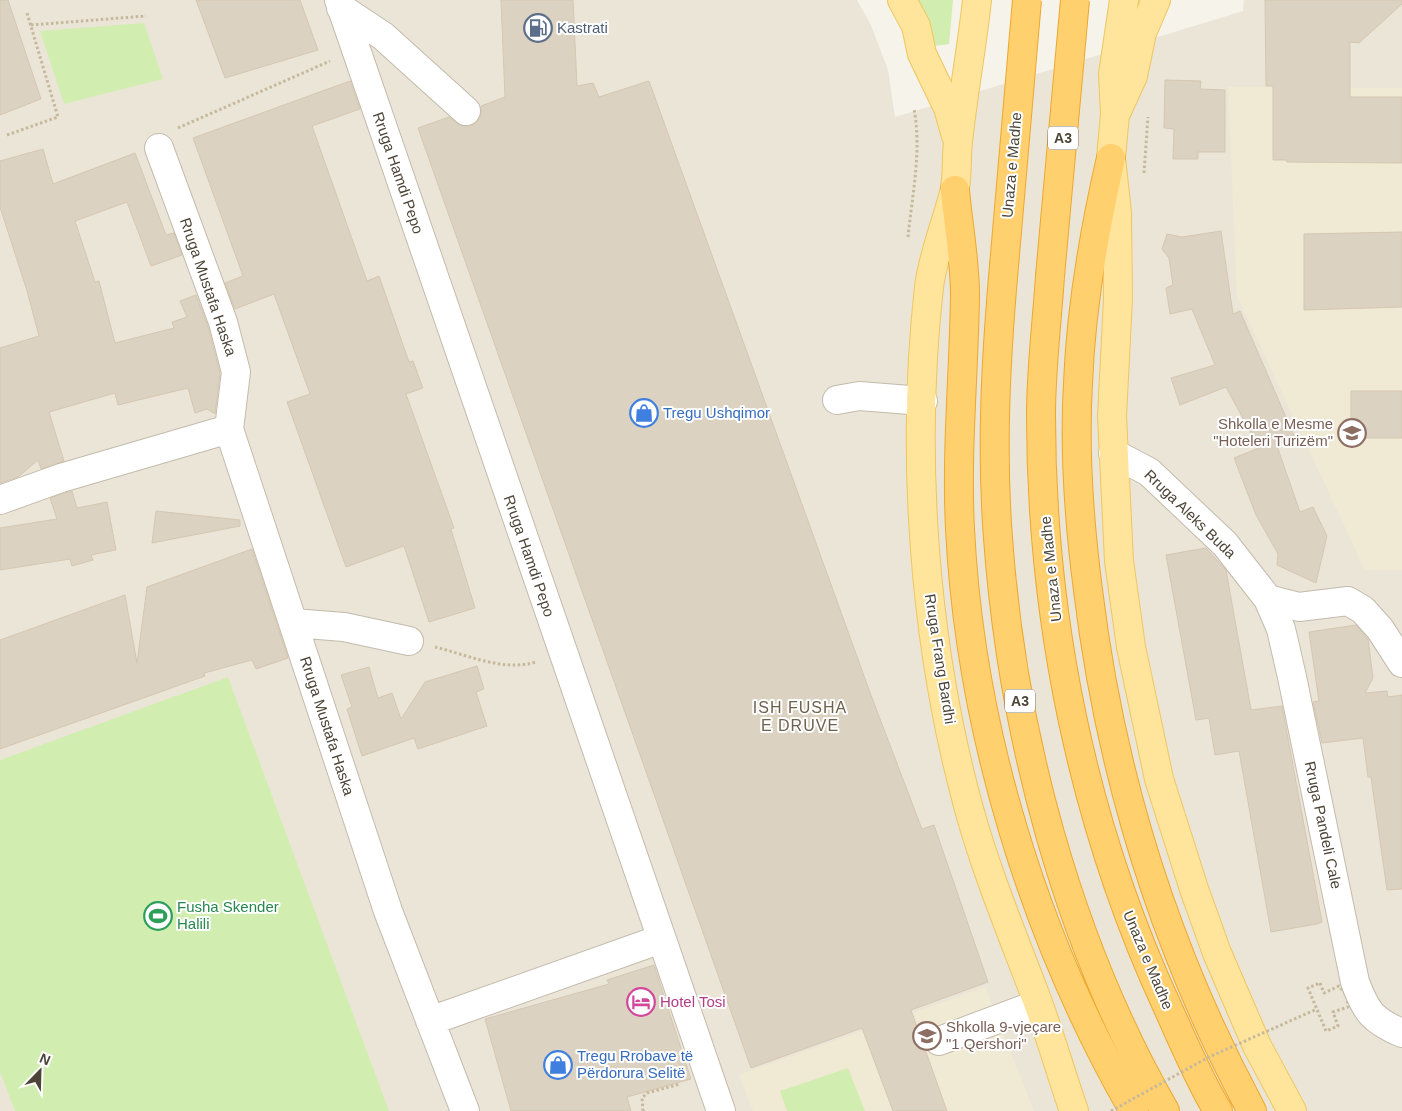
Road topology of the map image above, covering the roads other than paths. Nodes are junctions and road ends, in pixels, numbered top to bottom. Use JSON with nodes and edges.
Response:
{"nodes":[{"id":1,"x":902,"y":0,"type":"edge"},
{"id":2,"x":977,"y":0,"type":"edge"},
{"id":3,"x":1026,"y":0,"type":"edge"},
{"id":4,"x":1075,"y":0,"type":"edge"},
{"id":5,"x":1124,"y":0,"type":"edge"},
{"id":6,"x":1156,"y":0,"type":"edge"},
{"id":7,"x":340,"y":4,"type":"edge"},
{"id":8,"x":466,"y":111,"type":"dead end"},
{"id":9,"x":1115,"y":114,"type":"junction"},
{"id":10,"x":958,"y":142,"type":"junction"},
{"id":11,"x":159,"y":148,"type":"road end"},
{"id":12,"x":1111,"y":158,"type":"junction"},
{"id":13,"x":955,"y":190,"type":"junction"},
{"id":14,"x":837,"y":400,"type":"dead end"},
{"id":15,"x":923,"y":401,"type":"junction"},
{"id":16,"x":229,"y":429,"type":"junction"},
{"id":17,"x":1113,"y":453,"type":"junction"},
{"id":18,"x":0,"y":500,"type":"edge"},
{"id":19,"x":1268,"y":598,"type":"junction"},
{"id":20,"x":293,"y":622,"type":"junction"},
{"id":21,"x":409,"y":641,"type":"dead end"},
{"id":22,"x":1402,"y":663,"type":"edge"},
{"id":23,"x":661,"y":940,"type":"junction"},
{"id":24,"x":1038,"y":1004,"type":"junction"},
{"id":25,"x":430,"y":1021,"type":"junction"},
{"id":26,"x":1402,"y":1033,"type":"edge"},
{"id":27,"x":939,"y":1041,"type":"dead end"},
{"id":28,"x":465,"y":1111,"type":"edge"},
{"id":29,"x":720,"y":1111,"type":"edge"},
{"id":30,"x":1074,"y":1111,"type":"edge"},
{"id":31,"x":1134,"y":1111,"type":"edge"},
{"id":32,"x":1165,"y":1111,"type":"edge"},
{"id":33,"x":1218,"y":1111,"type":"edge"},
{"id":34,"x":1252,"y":1111,"type":"edge"},
{"id":35,"x":1292,"y":1111,"type":"edge"}],
"edges":[{"from":1,"to":10,"type":"main road"},
{"from":2,"to":10,"type":"main road","name":"Rruga Frang Bardhi"},
{"from":3,"to":32,"type":"highway","name":"Unaza e Madhe","number":"A3","bridge":true},
{"from":4,"to":33,"type":"highway","name":"Unaza e Madhe","number":"A3","bridge":true},
{"from":5,"to":9,"type":"main road"},
{"from":6,"to":9,"type":"main road"},
{"from":7,"to":8,"type":"street"},
{"from":7,"to":23,"type":"street","name":"Rruga Hamdi Pepo"},
{"from":9,"to":12,"type":"main road"},
{"from":10,"to":13,"type":"main road","name":"Rruga Frang Bardhi"},
{"from":11,"to":16,"type":"street","name":"Rruga Mustafa Haska"},
{"from":12,"to":17,"type":"main road"},
{"from":12,"to":34,"type":"highway"},
{"from":13,"to":15,"type":"main road","name":"Rruga Frang Bardhi"},
{"from":13,"to":31,"type":"highway"},
{"from":14,"to":15,"type":"street"},
{"from":15,"to":24,"type":"main road","name":"Rruga Frang Bardhi"},
{"from":16,"to":18,"type":"street"},
{"from":16,"to":20,"type":"street","name":"Rruga Mustafa Haska"},
{"from":17,"to":19,"type":"street","name":"Rruga Aleks Buda"},
{"from":17,"to":35,"type":"main road"},
{"from":19,"to":22,"type":"street"},
{"from":19,"to":26,"type":"street","name":"Rruga Pandeli Cale"},
{"from":20,"to":21,"type":"street"},
{"from":20,"to":25,"type":"street","name":"Rruga Mustafa Haska"},
{"from":23,"to":25,"type":"street"},
{"from":23,"to":29,"type":"street","name":"Rruga Hamdi Pepo"},
{"from":24,"to":27,"type":"street"},
{"from":24,"to":30,"type":"main road","name":"Rruga Frang Bardhi"},
{"from":25,"to":28,"type":"street","name":"Rruga Mustafa Haska"}]}
